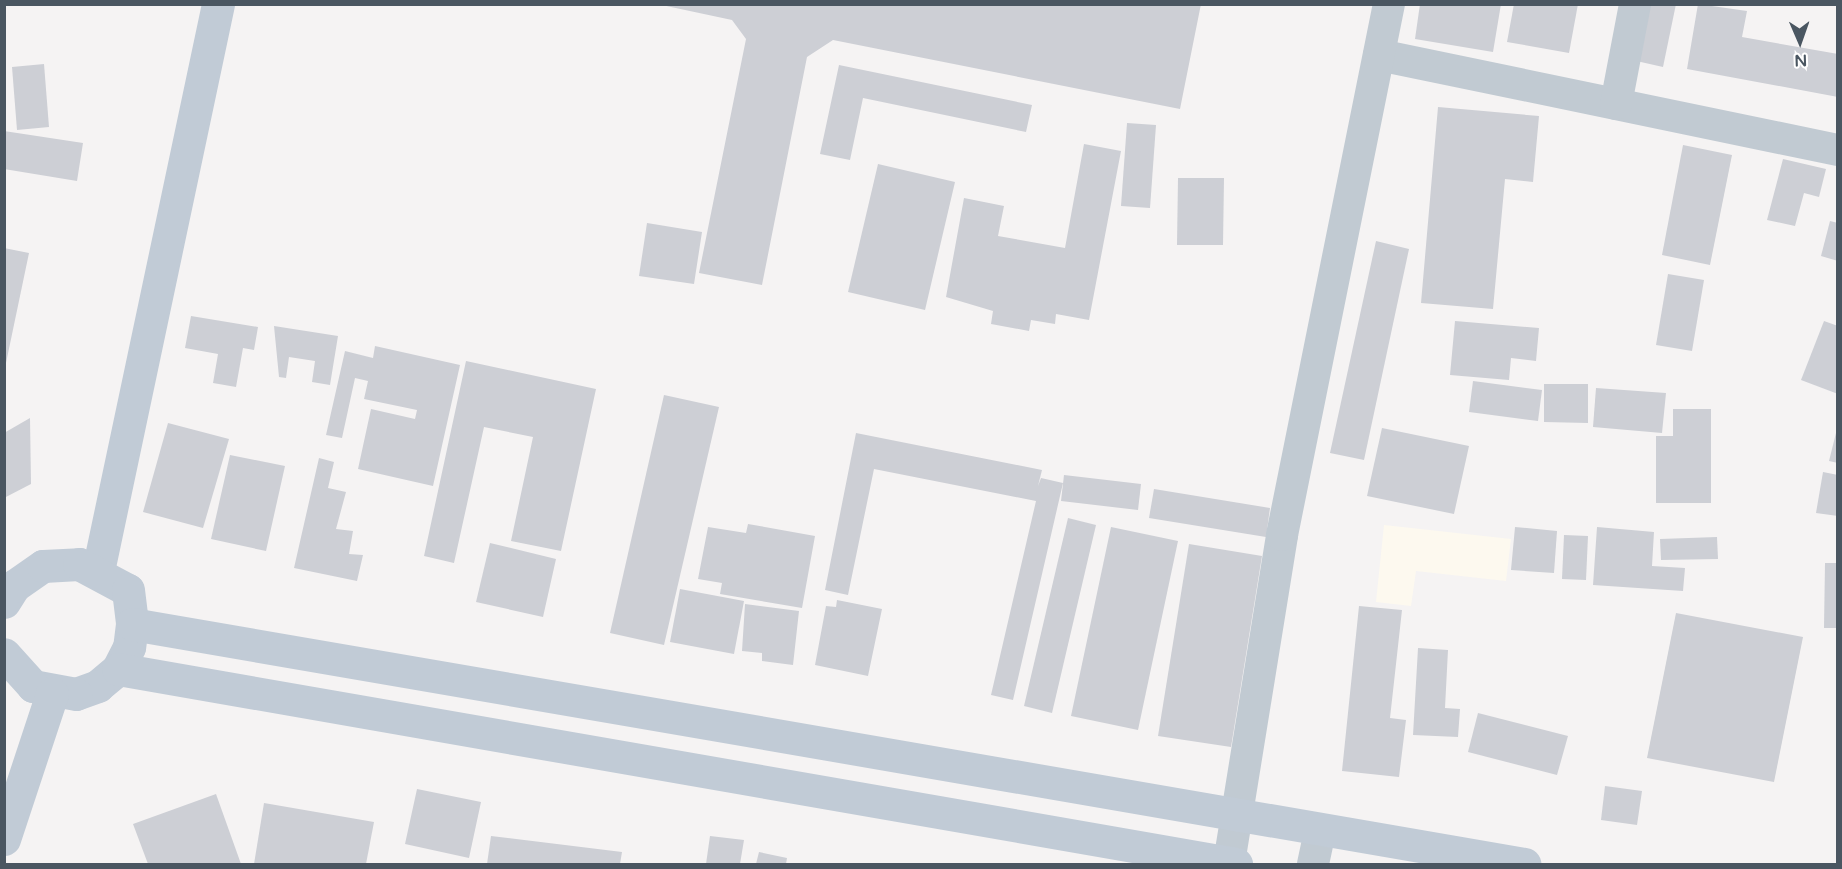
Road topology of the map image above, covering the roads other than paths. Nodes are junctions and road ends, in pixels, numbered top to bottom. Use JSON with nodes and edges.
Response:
{"nodes":[{"id":1,"x":218,"y":4,"type":"edge"},
{"id":2,"x":1389,"y":4,"type":"edge"},
{"id":3,"x":1635,"y":4,"type":"edge"},
{"id":4,"x":1379,"y":55,"type":"junction"},
{"id":5,"x":1616,"y":104,"type":"junction"},
{"id":6,"x":1838,"y":150,"type":"edge"},
{"id":7,"x":99,"y":571,"type":"junction"},
{"id":8,"x":8,"y":590,"type":"edge"},
{"id":9,"x":132,"y":624,"type":"junction"},
{"id":10,"x":4,"y":654,"type":"edge"},
{"id":11,"x":118,"y":669,"type":"junction"},
{"id":12,"x":52,"y":694,"type":"junction"},
{"id":13,"x":1237,"y":817,"type":"junction"},
{"id":14,"x":1320,"y":831,"type":"junction"},
{"id":15,"x":4,"y":839,"type":"edge"},
{"id":16,"x":1232,"y":864,"type":"edge"},
{"id":17,"x":1313,"y":864,"type":"edge"},
{"id":18,"x":1524,"y":864,"type":"edge"}],
"edges":[{"from":1,"to":7,"type":"main road"},
{"from":2,"to":4,"type":"street"},
{"from":3,"to":5,"type":"street"},
{"from":4,"to":5,"type":"street"},
{"from":4,"to":13,"type":"street"},
{"from":5,"to":6,"type":"street"},
{"from":7,"to":8,"type":"main road"},
{"from":7,"to":9,"type":"main road"},
{"from":9,"to":11,"type":"main road"},
{"from":9,"to":13,"type":"main road"},
{"from":10,"to":12,"type":"main road"},
{"from":11,"to":12,"type":"main road"},
{"from":11,"to":16,"type":"main road"},
{"from":12,"to":15,"type":"main road"},
{"from":13,"to":14,"type":"main road"},
{"from":13,"to":16,"type":"street"},
{"from":14,"to":17,"type":"street"},
{"from":14,"to":18,"type":"main road"}]}
